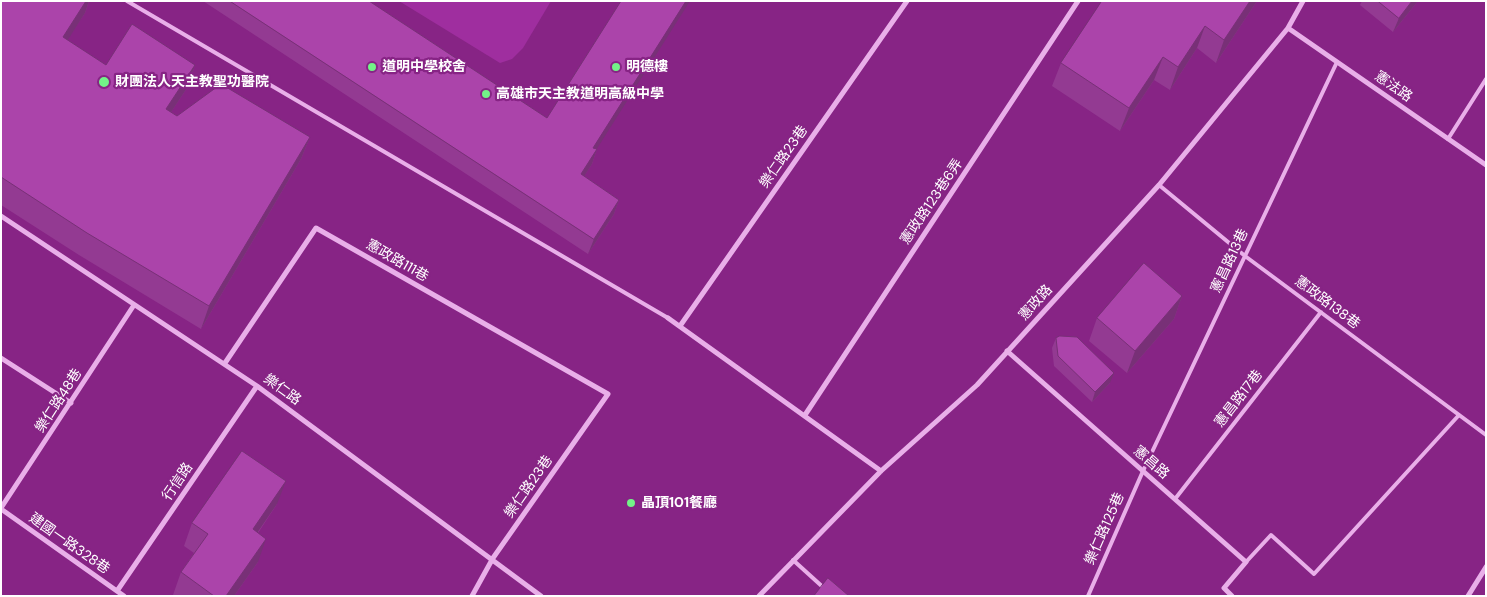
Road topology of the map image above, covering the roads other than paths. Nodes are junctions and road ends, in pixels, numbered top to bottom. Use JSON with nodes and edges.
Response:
{"nodes":[{"id":1,"x":127,"y":1,"type":"edge"},
{"id":2,"x":907,"y":1,"type":"edge"},
{"id":3,"x":1078,"y":1,"type":"edge"},
{"id":4,"x":1303,"y":1,"type":"edge"},
{"id":5,"x":1288,"y":28,"type":"junction"},
{"id":6,"x":1337,"y":62,"type":"junction"},
{"id":7,"x":1486,"y":79,"type":"edge"},
{"id":8,"x":1448,"y":139,"type":"junction"},
{"id":9,"x":1486,"y":165,"type":"edge"},
{"id":10,"x":1159,"y":184,"type":"junction"},
{"id":11,"x":1,"y":216,"type":"edge"},
{"id":12,"x":1245,"y":256,"type":"junction"},
{"id":13,"x":134,"y":305,"type":"junction"},
{"id":14,"x":1321,"y":312,"type":"junction"},
{"id":15,"x":668,"y":318,"type":"joint"},
{"id":16,"x":680,"y":326,"type":"junction"},
{"id":17,"x":1007,"y":351,"type":"junction"},
{"id":18,"x":1,"y":358,"type":"edge"},
{"id":19,"x":225,"y":363,"type":"junction"},
{"id":20,"x":257,"y":386,"type":"junction"},
{"id":21,"x":608,"y":394,"type":"joint"},
{"id":22,"x":71,"y":403,"type":"junction"},
{"id":23,"x":805,"y":415,"type":"junction"},
{"id":24,"x":1459,"y":415,"type":"junction"},
{"id":25,"x":1486,"y":435,"type":"edge"},
{"id":26,"x":882,"y":471,"type":"junction"},
{"id":27,"x":1143,"y":471,"type":"junction"},
{"id":28,"x":1175,"y":499,"type":"junction"},
{"id":29,"x":1,"y":509,"type":"edge"},
{"id":30,"x":492,"y":558,"type":"junction"},
{"id":31,"x":793,"y":560,"type":"junction"},
{"id":32,"x":1246,"y":562,"type":"junction"},
{"id":33,"x":1486,"y":567,"type":"edge"},
{"id":34,"x":826,"y":590,"type":"edge"},
{"id":35,"x":116,"y":591,"type":"junction"},
{"id":36,"x":124,"y":596,"type":"edge"},
{"id":37,"x":472,"y":596,"type":"edge"},
{"id":38,"x":541,"y":596,"type":"edge"},
{"id":39,"x":759,"y":596,"type":"edge"},
{"id":40,"x":1088,"y":596,"type":"edge"},
{"id":41,"x":1232,"y":596,"type":"edge"},
{"id":42,"x":1468,"y":596,"type":"edge"}],
"edges":[{"from":1,"to":15,"type":"lane"},
{"from":2,"to":16,"type":"street","name":"樂仁路23巷"},
{"from":3,"to":23,"type":"street","name":"憲政路123巷6弄"},
{"from":4,"to":5,"type":"street","name":"憲政路"},
{"from":5,"to":6,"type":"street","name":"憲法路"},
{"from":5,"to":10,"type":"street","name":"憲政路"},
{"from":6,"to":8,"type":"street","name":"憲法路"},
{"from":6,"to":12,"type":"lane","name":"憲昌路13巷"},
{"from":7,"to":8,"type":"lane"},
{"from":8,"to":9,"type":"street","name":"憲法路"},
{"from":10,"to":12,"type":"lane","name":"憲政路138巷"},
{"from":10,"to":17,"type":"street","name":"憲政路"},
{"from":11,"to":13,"type":"street","name":"樂仁路"},
{"from":12,"to":14,"type":"lane","name":"憲政路138巷"},
{"from":12,"to":27,"type":"lane","name":"憲昌路13巷"},
{"from":13,"to":19,"type":"street","name":"樂仁路"},
{"from":13,"to":22,"type":"street","name":"樂仁路48巷"},
{"from":14,"to":24,"type":"lane","name":"憲政路138巷"},
{"from":14,"to":28,"type":"lane","name":"憲昌路17巷"},
{"from":15,"to":16,"type":"street"},
{"from":16,"to":23,"type":"street"},
{"from":17,"to":26,"type":"street","name":"憲政路"},
{"from":17,"to":27,"type":"street","name":"憲昌路"},
{"from":18,"to":22,"type":"street"},
{"from":19,"to":20,"type":"street","name":"樂仁路"},
{"from":19,"to":21,"type":"street","name":"憲政路111巷"},
{"from":20,"to":30,"type":"street","name":"樂仁路"},
{"from":20,"to":35,"type":"street","name":"行信路"},
{"from":21,"to":30,"type":"street","name":"樂仁路23巷"},
{"from":22,"to":29,"type":"street","name":"樂仁路48巷"},
{"from":23,"to":26,"type":"street"},
{"from":24,"to":25,"type":"lane","name":"憲政路138巷"},
{"from":24,"to":32,"type":"lane"},
{"from":26,"to":31,"type":"street","name":"憲政路"},
{"from":27,"to":28,"type":"street","name":"憲昌路"},
{"from":27,"to":40,"type":"lane","name":"樂仁路125巷"},
{"from":28,"to":32,"type":"street","name":"憲昌路"},
{"from":29,"to":35,"type":"street","name":"建國一路328巷"},
{"from":30,"to":37,"type":"street","name":"樂仁路23巷"},
{"from":30,"to":38,"type":"street","name":"樂仁路"},
{"from":31,"to":34,"type":"lane"},
{"from":31,"to":39,"type":"street","name":"憲政路"},
{"from":32,"to":41,"type":"street"},
{"from":33,"to":42,"type":"street"},
{"from":35,"to":36,"type":"street","name":"建國一路328巷"}]}
